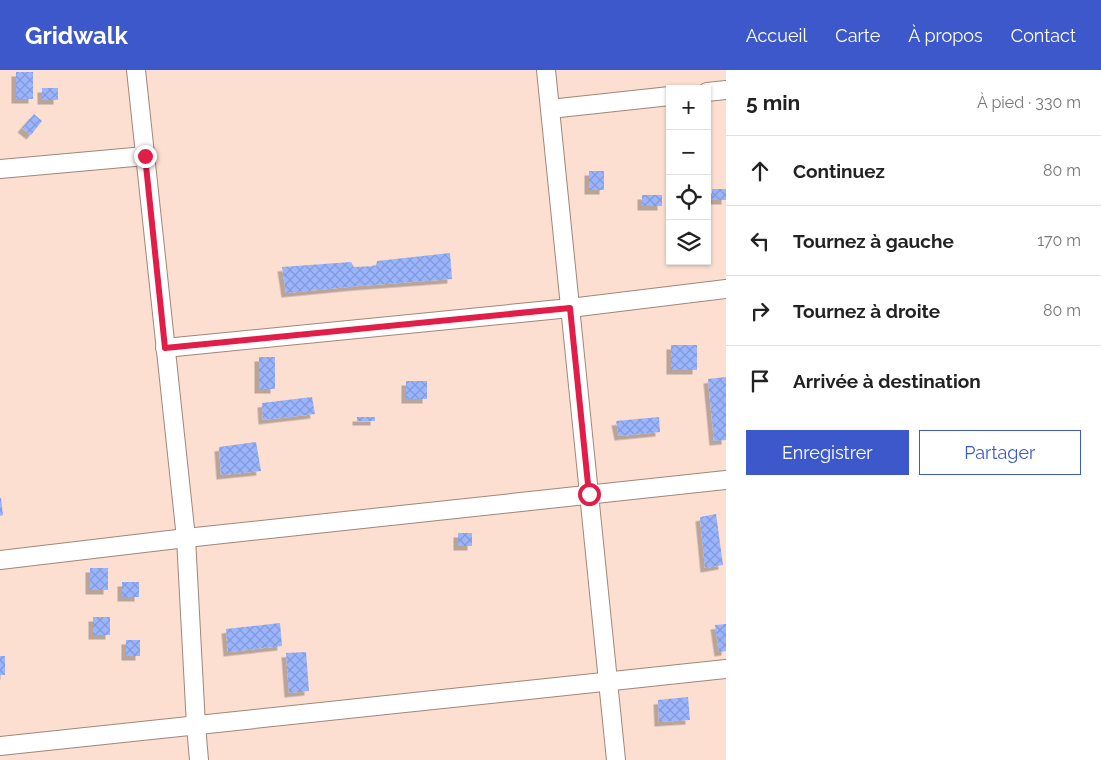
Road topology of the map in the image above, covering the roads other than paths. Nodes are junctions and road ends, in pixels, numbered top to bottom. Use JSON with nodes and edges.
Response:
{"nodes":[{"id":1,"x":136,"y":70,"type":"edge"},
{"id":2,"x":546,"y":70,"type":"edge"},
{"id":3,"x":726,"y":90,"type":"edge"},
{"id":4,"x":711,"y":92,"type":"edge"},
{"id":5,"x":666,"y":96,"type":"edge"},
{"id":6,"x":550,"y":109,"type":"junction"},
{"id":7,"x":145,"y":156,"type":"junction"},
{"id":8,"x":0,"y":169,"type":"edge"},
{"id":9,"x":726,"y":289,"type":"edge"},
{"id":10,"x":570,"y":308,"type":"junction"},
{"id":11,"x":165,"y":348,"type":"junction"},
{"id":12,"x":726,"y":480,"type":"edge"},
{"id":13,"x":589,"y":494,"type":"junction"},
{"id":14,"x":186,"y":538,"type":"junction"},
{"id":15,"x":0,"y":560,"type":"edge"},
{"id":16,"x":726,"y":669,"type":"edge"},
{"id":17,"x":608,"y":682,"type":"junction"},
{"id":18,"x":196,"y":726,"type":"junction"},
{"id":19,"x":0,"y":746,"type":"edge"},
{"id":20,"x":199,"y":760,"type":"edge"},
{"id":21,"x":616,"y":760,"type":"edge"}],
"edges":[{"from":1,"to":7,"type":"street"},
{"from":2,"to":6,"type":"street"},
{"from":3,"to":4,"type":"street"},
{"from":5,"to":6,"type":"street"},
{"from":6,"to":10,"type":"street"},
{"from":7,"to":8,"type":"street"},
{"from":7,"to":11,"type":"street"},
{"from":9,"to":10,"type":"street"},
{"from":10,"to":11,"type":"street"},
{"from":10,"to":13,"type":"street"},
{"from":11,"to":14,"type":"street"},
{"from":12,"to":13,"type":"street"},
{"from":13,"to":14,"type":"street"},
{"from":13,"to":17,"type":"street"},
{"from":14,"to":15,"type":"street"},
{"from":14,"to":18,"type":"street"},
{"from":16,"to":17,"type":"street"},
{"from":17,"to":18,"type":"street"},
{"from":17,"to":21,"type":"street"},
{"from":18,"to":19,"type":"street"},
{"from":18,"to":20,"type":"street"}]}
